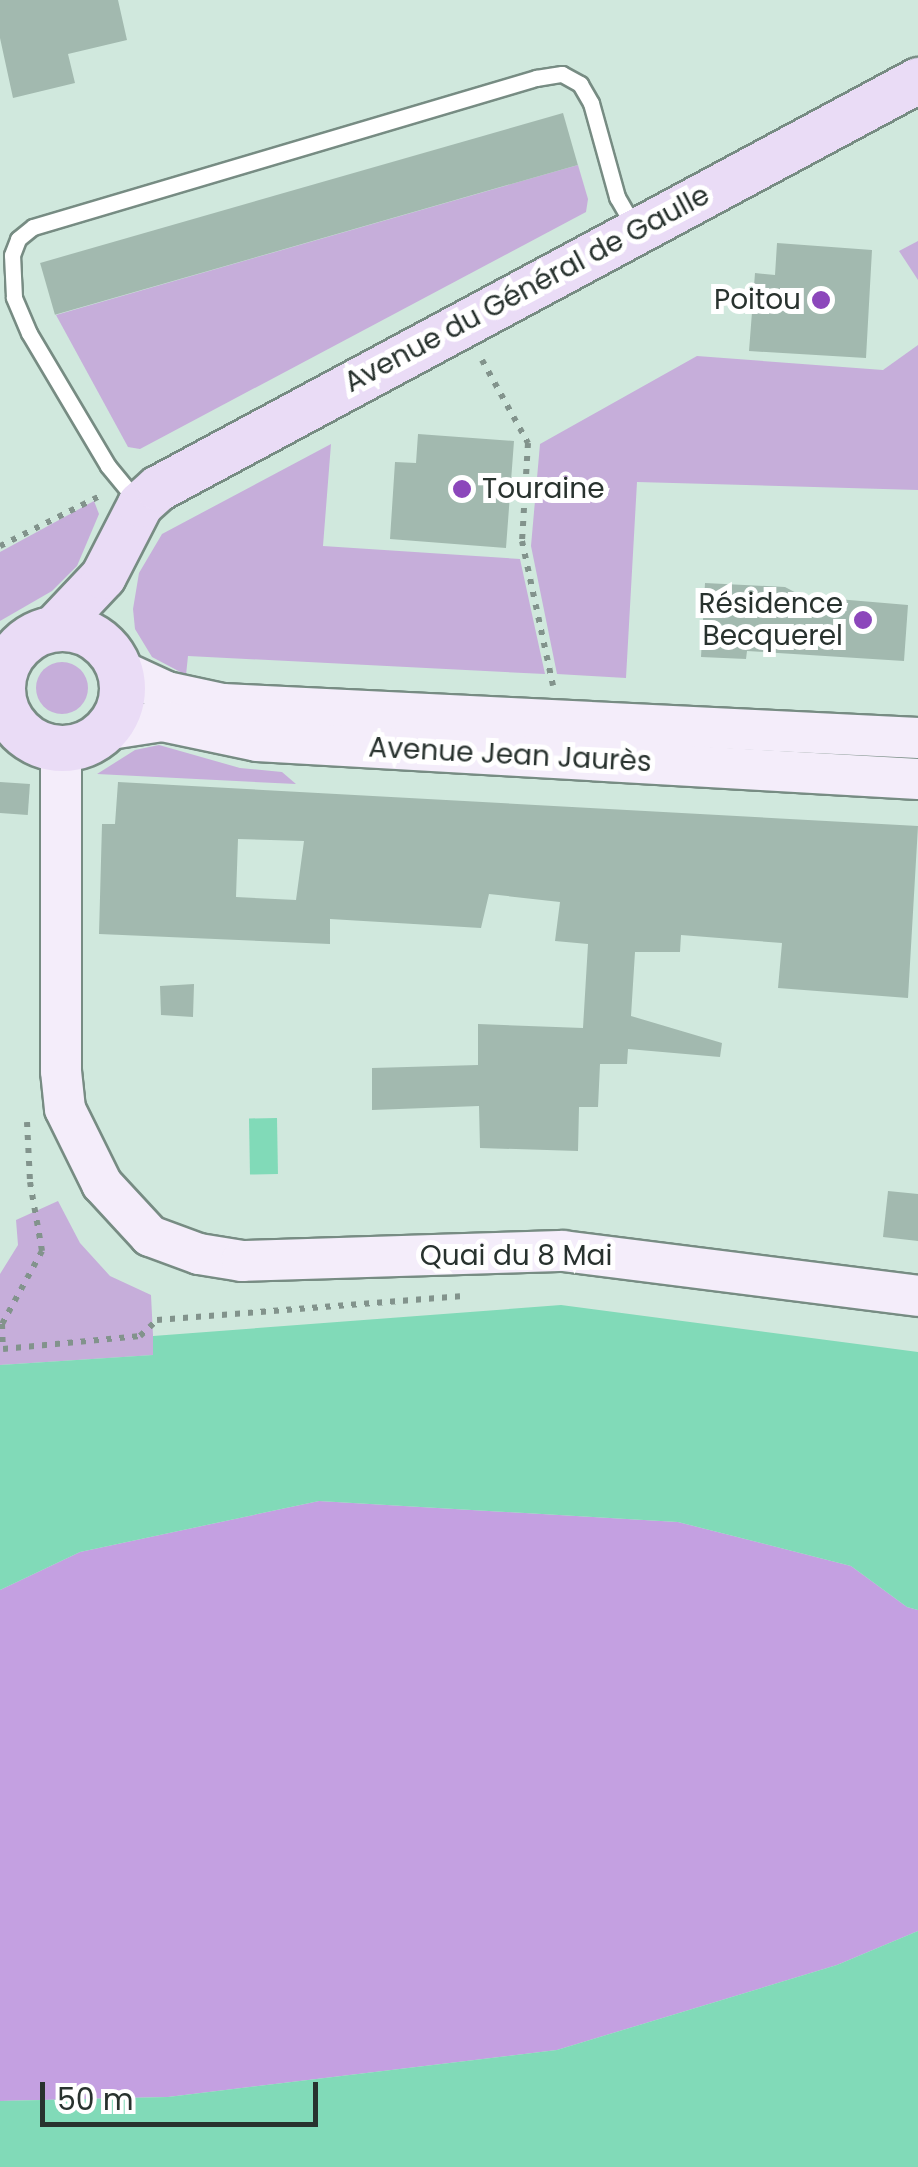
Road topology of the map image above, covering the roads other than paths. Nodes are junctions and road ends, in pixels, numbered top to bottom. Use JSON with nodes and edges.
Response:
{"nodes":[{"id":1,"x":918,"y":80,"type":"edge"},
{"id":2,"x":636,"y":230,"type":"junction"},
{"id":3,"x":140,"y":504,"type":"junction"},
{"id":4,"x":116,"y":551,"type":"junction"},
{"id":5,"x":54,"y":628,"type":"junction"},
{"id":6,"x":112,"y":659,"type":"junction"},
{"id":7,"x":4,"y":664,"type":"edge"},
{"id":8,"x":4,"y":712,"type":"edge"},
{"id":9,"x":104,"y":730,"type":"junction"},
{"id":10,"x":918,"y":738,"type":"edge"},
{"id":11,"x":60,"y":748,"type":"junction"},
{"id":12,"x":918,"y":778,"type":"edge"},
{"id":13,"x":918,"y":1296,"type":"edge"}],
"edges":[{"from":1,"to":2,"type":"main road","name":"Avenue du Général de Gaulle"},
{"from":2,"to":3,"type":"main road","name":"Avenue du Général de Gaulle"},
{"from":2,"to":3,"type":"lane"},
{"from":3,"to":4,"type":"main road","name":"Avenue du Général de Gaulle"},
{"from":4,"to":5,"type":"main road","name":"Avenue du Général de Gaulle"},
{"from":4,"to":6,"type":"main road","name":"Avenue du Général de Gaulle"},
{"from":5,"to":6,"type":"main road"},
{"from":5,"to":7,"type":"main road"},
{"from":6,"to":9,"type":"main road"},
{"from":6,"to":10,"type":"main road","name":"Avenue Jean Jaurès"},
{"from":7,"to":8,"type":"main road"},
{"from":8,"to":11,"type":"main road"},
{"from":9,"to":11,"type":"main road"},
{"from":9,"to":12,"type":"main road","name":"Avenue Jean Jaurès"},
{"from":11,"to":13,"type":"main road","name":"Quai du 8 Mai"}]}
